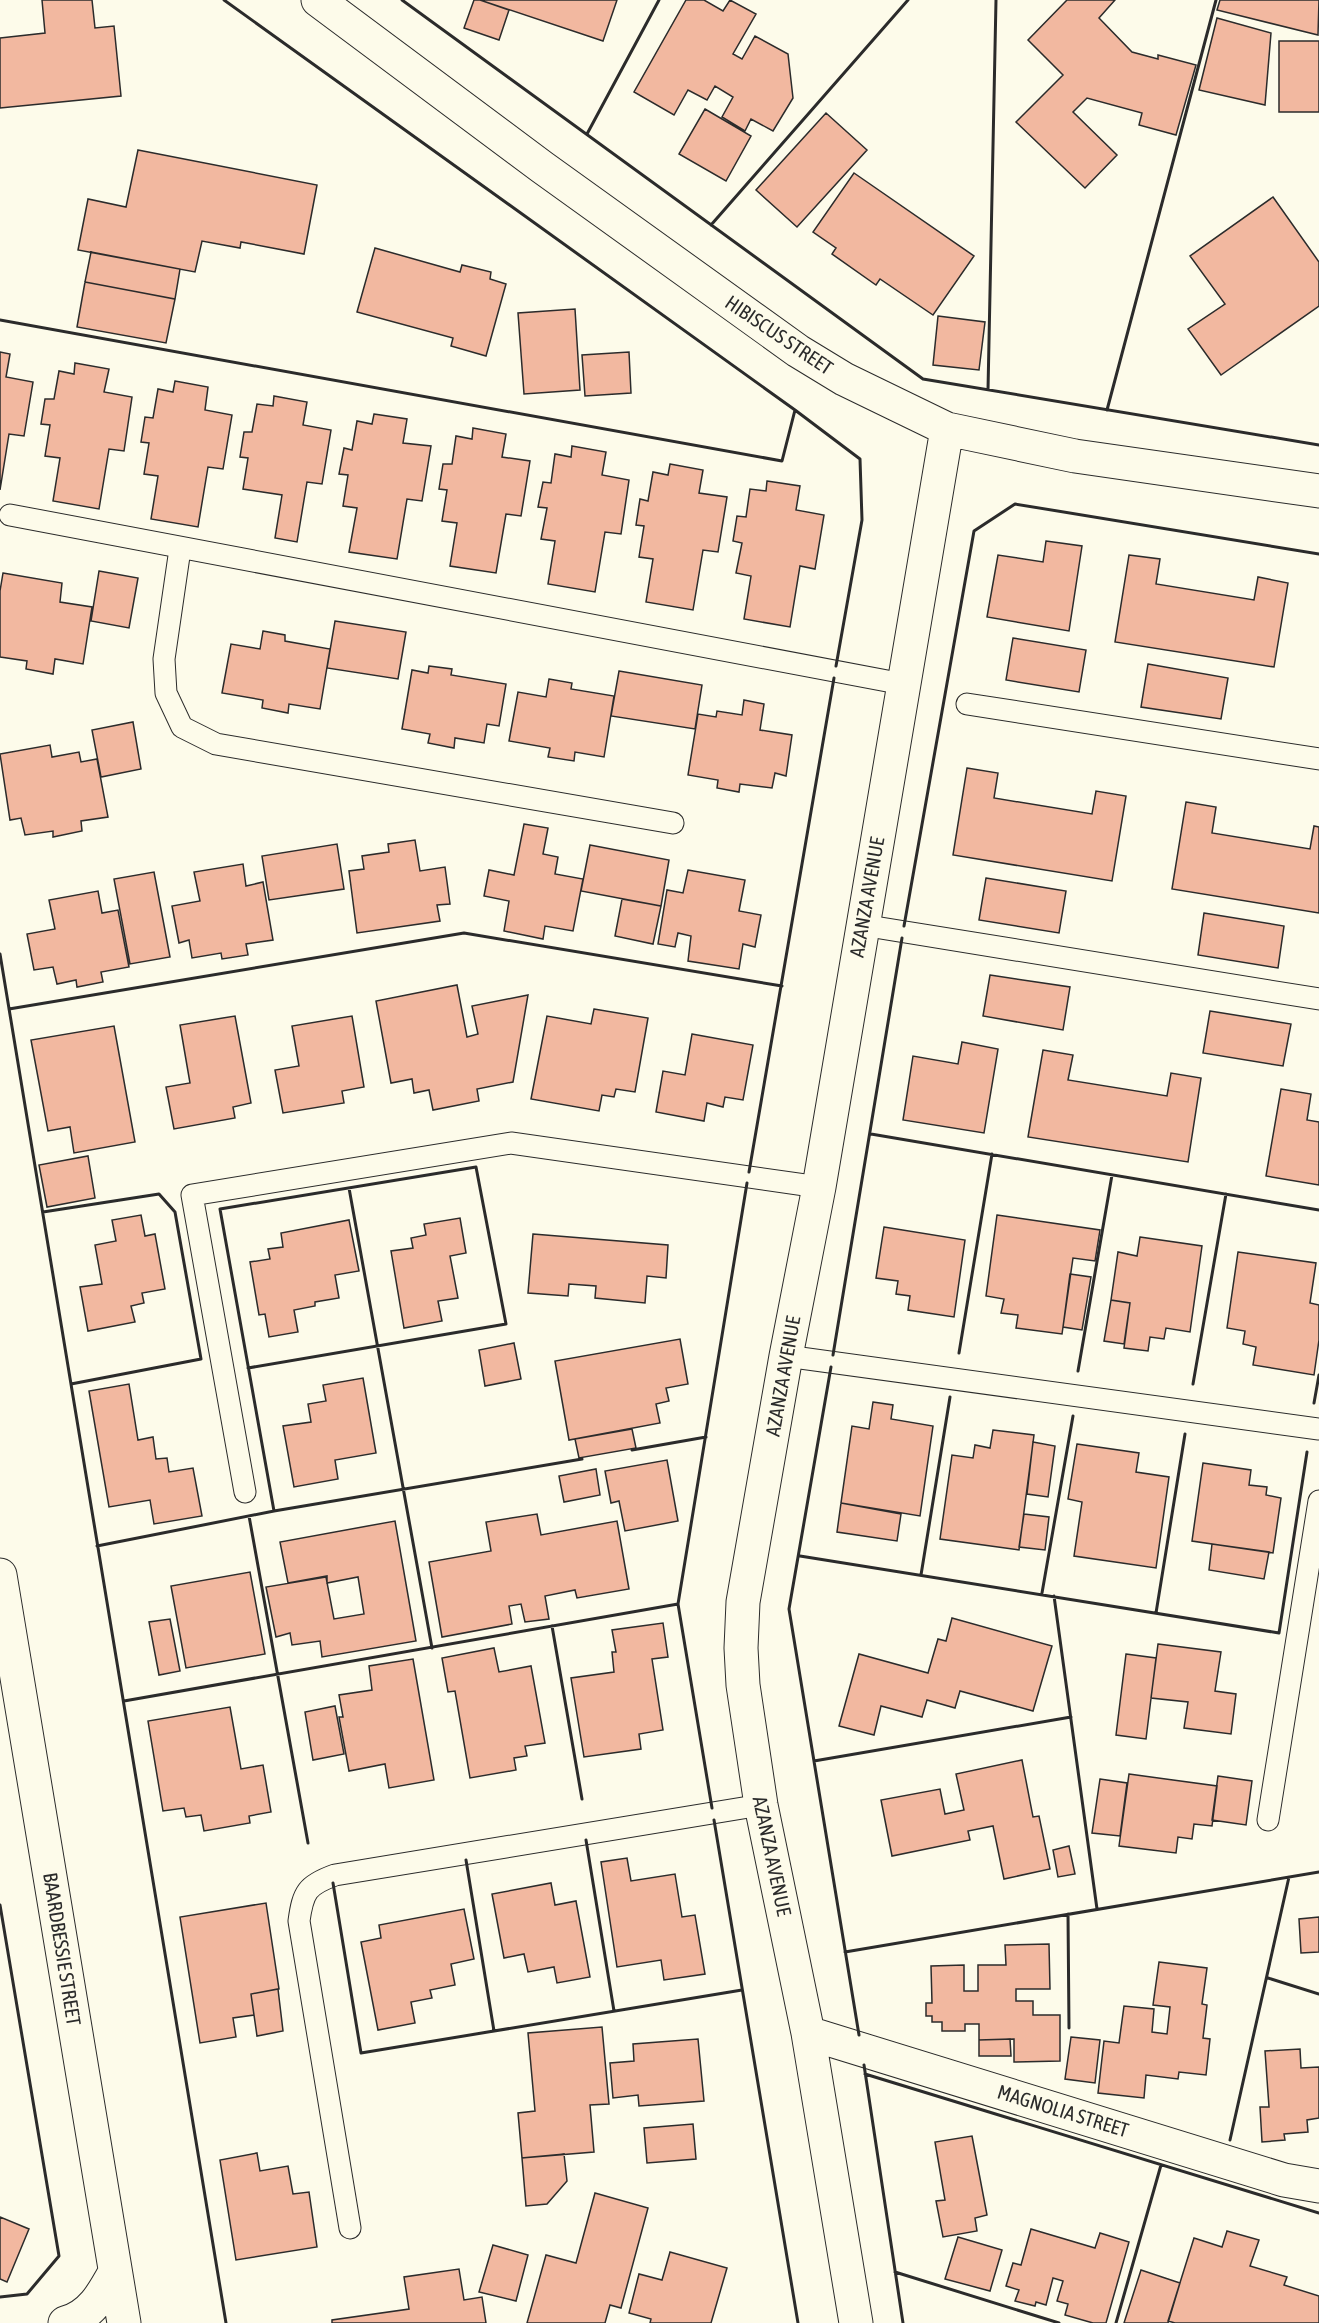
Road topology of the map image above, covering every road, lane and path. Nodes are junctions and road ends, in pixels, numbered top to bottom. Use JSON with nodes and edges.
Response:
{"nodes":[{"id":1,"x":318,"y":0,"type":"edge"},
{"id":2,"x":948,"y":429,"type":"junction"},
{"id":3,"x":1319,"y":491,"type":"edge"},
{"id":4,"x":10,"y":515,"type":"dead end"},
{"id":5,"x":180,"y":549,"type":"junction"},
{"id":6,"x":903,"y":684,"type":"junction"},
{"id":7,"x":967,"y":704,"type":"dead end"},
{"id":8,"x":1319,"y":759,"type":"edge"},
{"id":9,"x":673,"y":823,"type":"dead end"},
{"id":10,"x":862,"y":925,"type":"junction"},
{"id":11,"x":1319,"y":999,"type":"edge"},
{"id":12,"x":819,"y":1187,"type":"junction"},
{"id":13,"x":786,"y":1356,"type":"junction"},
{"id":14,"x":1319,"y":1429,"type":"edge"},
{"id":15,"x":245,"y":1492,"type":"dead end"},
{"id":16,"x":1319,"y":1501,"type":"edge"},
{"id":17,"x":0,"y":1575,"type":"edge"},
{"id":18,"x":761,"y":1805,"type":"junction"},
{"id":19,"x":1268,"y":1820,"type":"dead end"},
{"id":20,"x":808,"y":2033,"type":"junction"},
{"id":21,"x":1319,"y":2186,"type":"edge"},
{"id":22,"x":350,"y":2228,"type":"dead end"},
{"id":23,"x":115,"y":2272,"type":"junction"},
{"id":24,"x":65,"y":2323,"type":"edge"},
{"id":25,"x":124,"y":2323,"type":"edge"},
{"id":26,"x":856,"y":2323,"type":"edge"}],
"edges":[{"from":1,"to":2,"type":"street","name":"HIBISCUS STREET"},
{"from":2,"to":3,"type":"street","name":"HIBISCUS STREET"},
{"from":2,"to":6,"type":"street","name":"AZANZA AVENUE"},
{"from":4,"to":5,"type":"lane"},
{"from":5,"to":6,"type":"lane"},
{"from":5,"to":9,"type":"lane"},
{"from":6,"to":10,"type":"street","name":"AZANZA AVENUE"},
{"from":7,"to":8,"type":"lane"},
{"from":10,"to":11,"type":"lane"},
{"from":10,"to":12,"type":"street","name":"AZANZA AVENUE"},
{"from":12,"to":13,"type":"street","name":"AZANZA AVENUE"},
{"from":12,"to":15,"type":"lane"},
{"from":13,"to":14,"type":"lane"},
{"from":13,"to":18,"type":"street","name":"AZANZA AVENUE"},
{"from":16,"to":19,"type":"lane"},
{"from":17,"to":23,"type":"street","name":"BAARDBESSIE STREET"},
{"from":18,"to":20,"type":"street","name":"AZANZA AVENUE"},
{"from":18,"to":22,"type":"lane"},
{"from":20,"to":21,"type":"street","name":"MAGNOLIA STREET"},
{"from":20,"to":26,"type":"street","name":"AZANZA AVENUE"},
{"from":23,"to":24,"type":"street"},
{"from":23,"to":25,"type":"street","name":"BAARDBESSIE STREET"}]}
